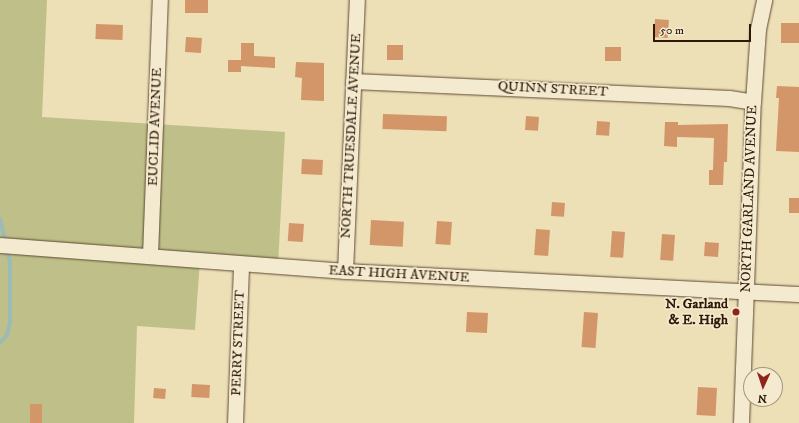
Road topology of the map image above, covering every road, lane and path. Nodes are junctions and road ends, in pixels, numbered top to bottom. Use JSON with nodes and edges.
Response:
{"nodes":[{"id":1,"x":160,"y":0,"type":"edge"},
{"id":2,"x":357,"y":0,"type":"edge"},
{"id":3,"x":764,"y":0,"type":"edge"},
{"id":4,"x":353,"y":81,"type":"junction"},
{"id":5,"x":753,"y":102,"type":"junction"},
{"id":6,"x":0,"y":245,"type":"edge"},
{"id":7,"x":150,"y":255,"type":"junction"},
{"id":8,"x":241,"y":264,"type":"junction"},
{"id":9,"x":345,"y":271,"type":"junction"},
{"id":10,"x":746,"y":292,"type":"junction"},
{"id":11,"x":799,"y":294,"type":"edge"},
{"id":12,"x":235,"y":423,"type":"edge"},
{"id":13,"x":741,"y":423,"type":"edge"}],
"edges":[{"from":1,"to":7,"type":"street","name":"EUCLID AVENUE"},
{"from":2,"to":4,"type":"street","name":"NORTH TRUESDALE AVENUE"},
{"from":3,"to":5,"type":"street","name":"NORTH GARLAND AVENUE"},
{"from":4,"to":5,"type":"street","name":"QUINN STREET"},
{"from":4,"to":9,"type":"street","name":"NORTH TRUESDALE AVENUE"},
{"from":5,"to":10,"type":"street","name":"NORTH GARLAND AVENUE"},
{"from":6,"to":7,"type":"street","name":"EAST HIGH AVENUE"},
{"from":7,"to":8,"type":"street","name":"EAST HIGH AVENUE"},
{"from":8,"to":9,"type":"street","name":"EAST HIGH AVENUE"},
{"from":8,"to":12,"type":"street","name":"PERRY STREET"},
{"from":9,"to":10,"type":"street","name":"EAST HIGH AVENUE"},
{"from":10,"to":11,"type":"street","name":"EAST HIGH AVENUE"},
{"from":10,"to":13,"type":"street","name":"NORTH GARLAND AVENUE"}]}
